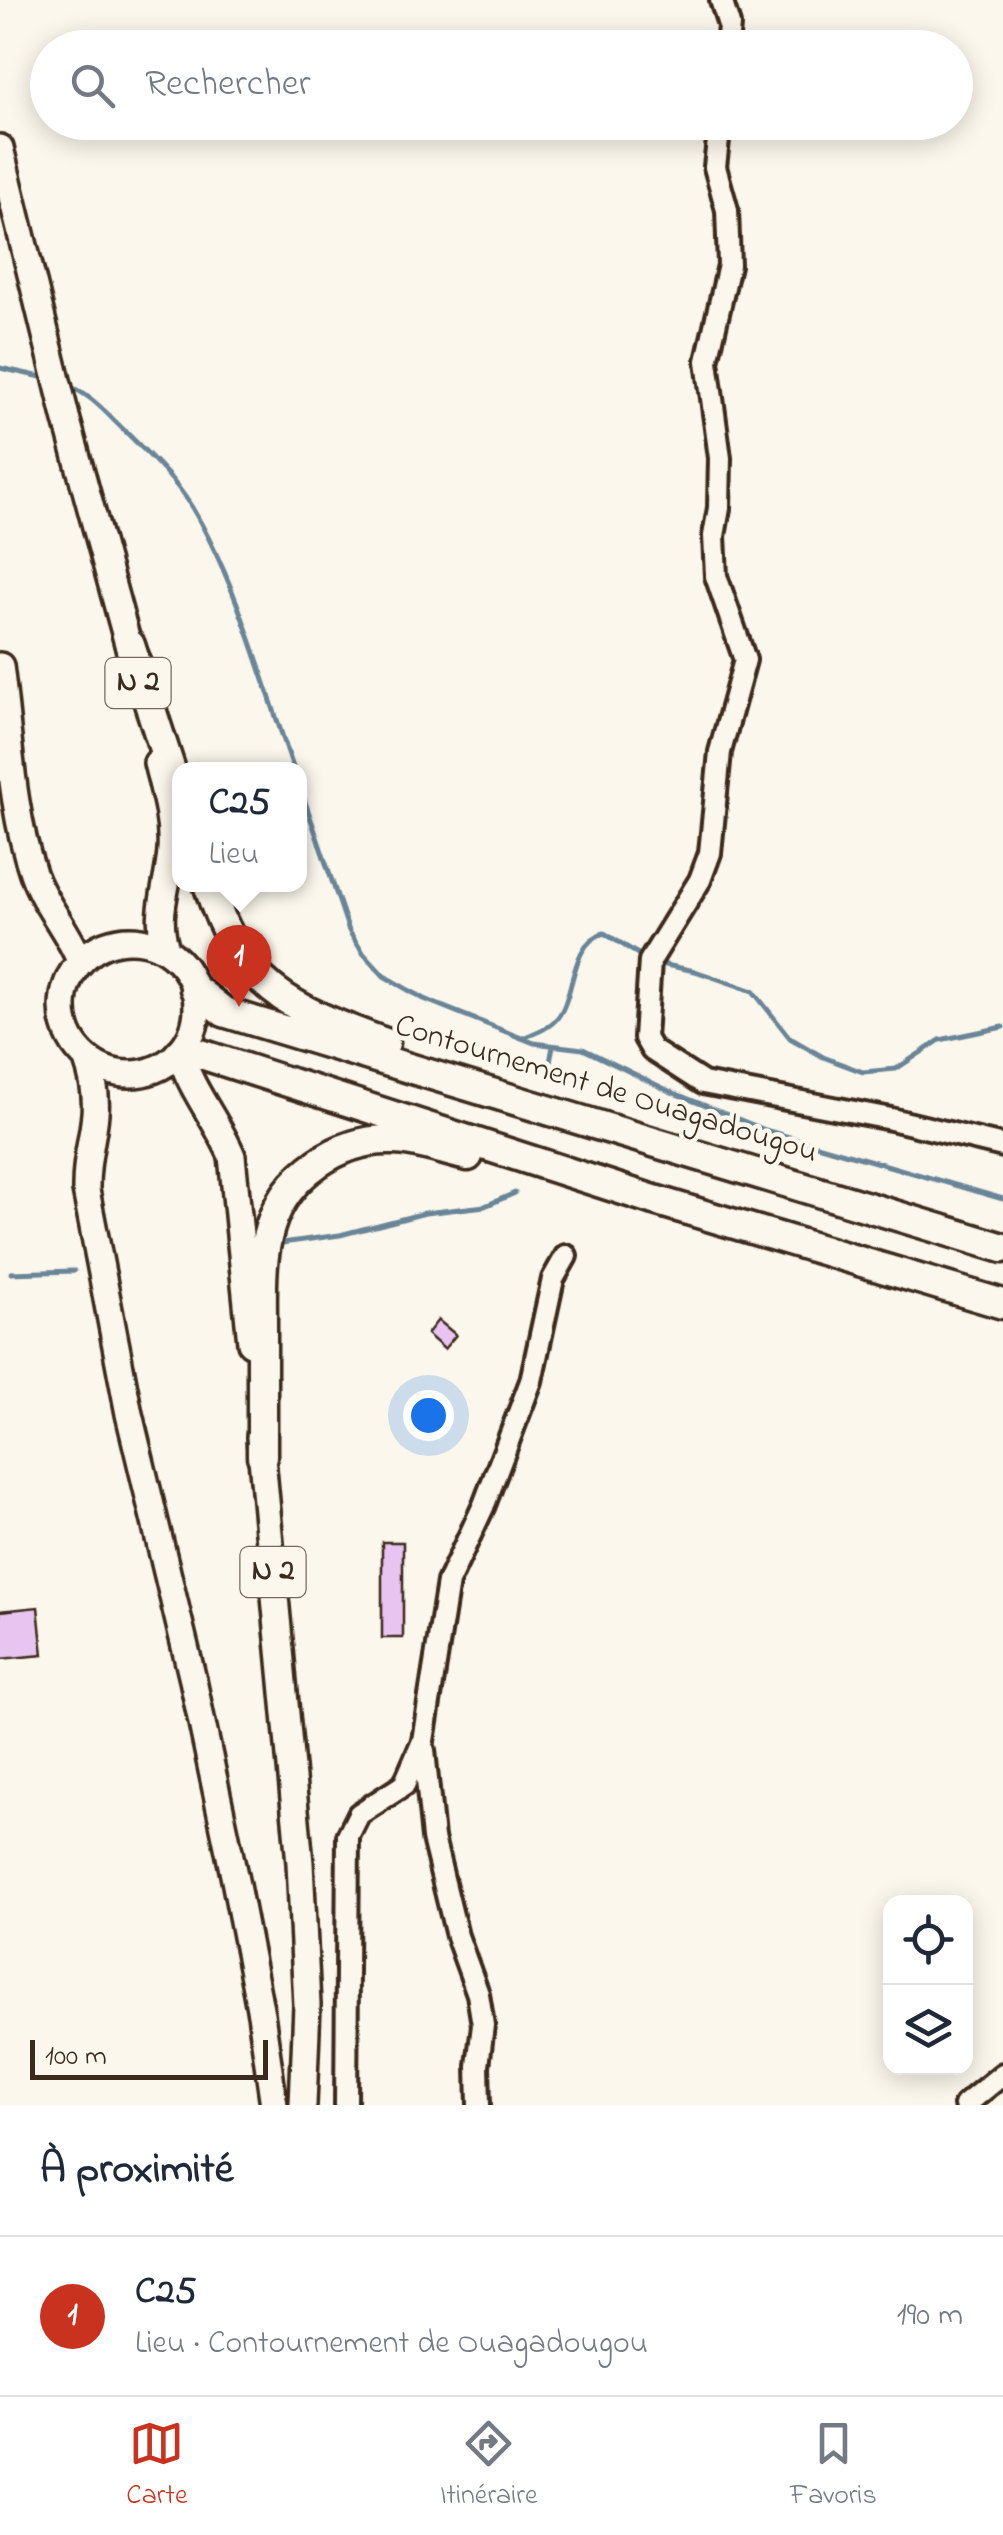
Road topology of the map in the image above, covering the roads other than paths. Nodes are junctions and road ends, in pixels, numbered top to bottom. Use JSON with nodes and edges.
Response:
{"nodes":[{"id":1,"x":721,"y":0,"type":"edge"},
{"id":2,"x":729,"y":30,"type":"edge"},
{"id":3,"x":718,"y":140,"type":"edge"},
{"id":4,"x":0,"y":148,"type":"edge"},
{"id":5,"x":130,"y":645,"type":"junction"},
{"id":6,"x":0,"y":666,"type":"edge"},
{"id":7,"x":172,"y":774,"type":"edge"},
{"id":8,"x":211,"y":892,"type":"edge"},
{"id":9,"x":167,"y":952,"type":"junction"},
{"id":10,"x":80,"y":962,"type":"junction"},
{"id":11,"x":194,"y":988,"type":"junction"},
{"id":12,"x":180,"y":1053,"type":"junction"},
{"id":13,"x":88,"y":1060,"type":"junction"},
{"id":14,"x":668,"y":1145,"type":"junction"},
{"id":15,"x":1003,"y":1146,"type":"edge"},
{"id":16,"x":651,"y":1200,"type":"junction"},
{"id":17,"x":1003,"y":1248,"type":"edge"},
{"id":18,"x":566,"y":1256,"type":"dead end"},
{"id":19,"x":1003,"y":1304,"type":"edge"},
{"id":20,"x":262,"y":1456,"type":"junction"},
{"id":21,"x":423,"y":1741,"type":"junction"},
{"id":22,"x":1003,"y":2074,"type":"edge"},
{"id":23,"x":274,"y":2105,"type":"edge"},
{"id":24,"x":303,"y":2105,"type":"edge"},
{"id":25,"x":346,"y":2105,"type":"edge"},
{"id":26,"x":478,"y":2105,"type":"edge"},
{"id":27,"x":966,"y":2105,"type":"edge"}],
"edges":[{"from":1,"to":2,"type":"street"},
{"from":3,"to":15,"type":"street"},
{"from":4,"to":5,"type":"main road","number":"N 2"},
{"from":5,"to":7,"type":"highway"},
{"from":5,"to":9,"type":"main road","number":"N 2"},
{"from":6,"to":10,"type":"main road"},
{"from":8,"to":14,"type":"highway"},
{"from":9,"to":10,"type":"main road"},
{"from":9,"to":11,"type":"main road","name":"Contournement de Ouagadougou"},
{"from":10,"to":13,"type":"main road"},
{"from":11,"to":12,"type":"main road"},
{"from":11,"to":14,"type":"highway","name":"Contournement de Ouagadougou"},
{"from":12,"to":13,"type":"main road"},
{"from":12,"to":16,"type":"highway"},
{"from":12,"to":20,"type":"main road","number":"N 2"},
{"from":13,"to":23,"type":"main road"},
{"from":14,"to":17,"type":"highway","name":"Contournement de Ouagadougou"},
{"from":16,"to":19,"type":"highway"},
{"from":16,"to":20,"type":"highway"},
{"from":18,"to":21,"type":"street"},
{"from":20,"to":24,"type":"main road","number":"N 2"},
{"from":21,"to":25,"type":"street"},
{"from":21,"to":26,"type":"street"},
{"from":22,"to":27,"type":"street"}]}
